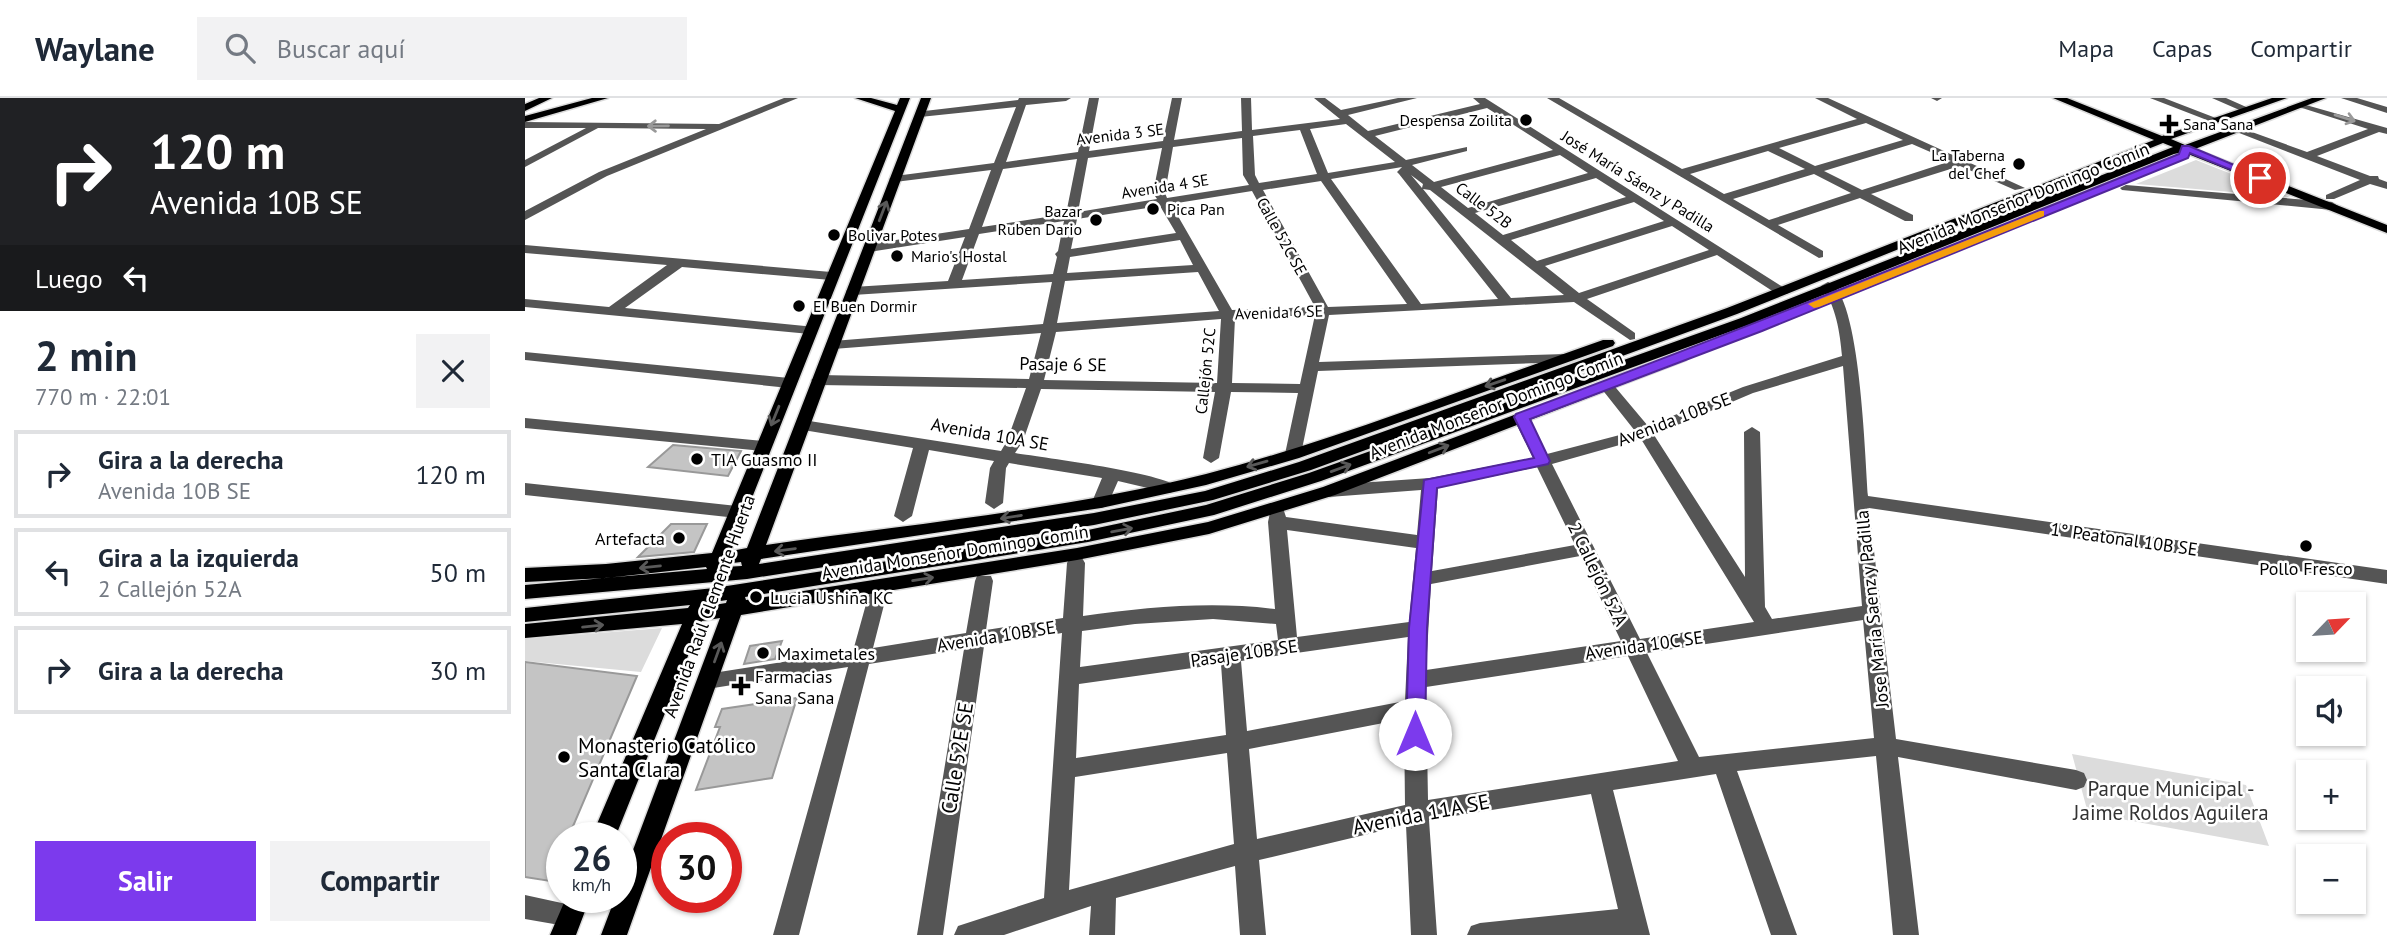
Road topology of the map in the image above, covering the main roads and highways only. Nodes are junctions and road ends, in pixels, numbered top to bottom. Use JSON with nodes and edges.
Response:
{"nodes":[{"id":1,"x":548,"y":98,"type":"edge"},
{"id":2,"x":565,"y":98,"type":"edge"},
{"id":3,"x":603,"y":98,"type":"edge"},
{"id":4,"x":860,"y":98,"type":"edge"},
{"id":5,"x":926,"y":98,"type":"edge"},
{"id":6,"x":2058,"y":98,"type":"edge"},
{"id":7,"x":2079,"y":98,"type":"edge"},
{"id":8,"x":2282,"y":98,"type":"edge"},
{"id":9,"x":2321,"y":98,"type":"edge"},
{"id":10,"x":902,"y":103,"type":"edge"},
{"id":11,"x":525,"y":108,"type":"edge"},
{"id":12,"x":525,"y":121,"type":"edge"},
{"id":13,"x":2168,"y":137,"type":"junction"},
{"id":14,"x":2190,"y":146,"type":"junction"},
{"id":15,"x":2331,"y":202,"type":"junction"},
{"id":16,"x":1978,"y":209,"type":"junction"},
{"id":17,"x":2387,"y":219,"type":"edge"},
{"id":18,"x":2387,"y":229,"type":"edge"},
{"id":19,"x":1777,"y":288,"type":"junction"},
{"id":20,"x":1832,"y":291,"type":"junction"},
{"id":21,"x":1375,"y":433,"type":"junction"},
{"id":22,"x":1396,"y":447,"type":"junction"},
{"id":23,"x":1409,"y":460,"type":"junction"},
{"id":24,"x":1050,"y":518,"type":"junction"},
{"id":25,"x":1158,"y":531,"type":"junction"},
{"id":26,"x":714,"y":568,"type":"junction"},
{"id":27,"x":525,"y":575,"type":"edge"},
{"id":28,"x":744,"y":581,"type":"junction"},
{"id":29,"x":525,"y":592,"type":"edge"},
{"id":30,"x":699,"y":606,"type":"junction"},
{"id":31,"x":525,"y":615,"type":"edge"},
{"id":32,"x":525,"y":631,"type":"edge"},
{"id":33,"x":610,"y":822,"type":"edge"},
{"id":34,"x":614,"y":935,"type":"edge"}],
"edges":[{"from":1,"to":11,"type":"main road"},
{"from":2,"to":12,"type":"main road"},
{"from":3,"to":12,"type":"main road"},
{"from":4,"to":10,"type":"main road"},
{"from":28,"to":5,"type":"main road","name":"Avenida Raúl Clemente Huerta","one_way":true},
{"from":6,"to":13,"type":"main road"},
{"from":7,"to":13,"type":"main road"},
{"from":8,"to":13,"type":"main road"},
{"from":9,"to":14,"type":"main road"},
{"from":10,"to":26,"type":"main road","name":"Avenida Raúl Clemente Huerta","one_way":true},
{"from":13,"to":14,"type":"main road"},
{"from":13,"to":16,"type":"main road","name":"Avenida Monseñor Domingo Comín"},
{"from":13,"to":16,"type":"main road","name":"Avenida Monseñor Domingo Comín"},
{"from":14,"to":15,"type":"main road"},
{"from":14,"to":20,"type":"main road","name":"Avenida Monseñor Domingo Comín"},
{"from":15,"to":17,"type":"main road"},
{"from":15,"to":18,"type":"main road"},
{"from":16,"to":19,"type":"main road","name":"Avenida Monseñor Domingo Comín"},
{"from":19,"to":21,"type":"main road","name":"Avenida Monseñor Domingo Comín"},
{"from":19,"to":21,"type":"main road","name":"Avenida Monseñor Domingo Comín","one_way":true},
{"from":20,"to":22,"type":"main road","name":"Avenida Monseñor Domingo Comín"},
{"from":23,"to":20,"type":"main road","name":"Avenida Monseñor Domingo Comín","one_way":true},
{"from":21,"to":24,"type":"main road","name":"Avenida Monseñor Domingo Comín","one_way":true},
{"from":21,"to":24,"type":"main road","name":"Avenida Monseñor Domingo Comín"},
{"from":22,"to":23,"type":"main road"},
{"from":25,"to":22,"type":"main road","name":"Avenida Monseñor Domingo Comín","one_way":true},
{"from":23,"to":25,"type":"main road","name":"Avenida Monseñor Domingo Comín"},
{"from":24,"to":28,"type":"main road","name":"Avenida Monseñor Domingo Comín","one_way":true},
{"from":28,"to":25,"type":"main road","name":"Avenida Monseñor Domingo Comín","one_way":true},
{"from":26,"to":27,"type":"main road","name":"Avenida Monseñor Domingo Comín","one_way":true},
{"from":26,"to":28,"type":"main road","name":"Avenida Monseñor Domingo Comín"},
{"from":26,"to":29,"type":"main road","name":"Avenida Monseñor Domingo Comín"},
{"from":26,"to":30,"type":"main road","name":"Avenida Raúl Clemente Huerta"},
{"from":28,"to":30,"type":"main road","name":"Avenida Monseñor Domingo Comín"},
{"from":34,"to":28,"type":"main road","name":"Avenida Raúl Clemente Huerta","one_way":true},
{"from":30,"to":31,"type":"main road","name":"Avenida Monseñor Domingo Comín"},
{"from":32,"to":30,"type":"main road","name":"Avenida Monseñor Domingo Comín","one_way":true},
{"from":30,"to":33,"type":"main road","name":"Avenida Raúl Clemente Huerta"}]}
